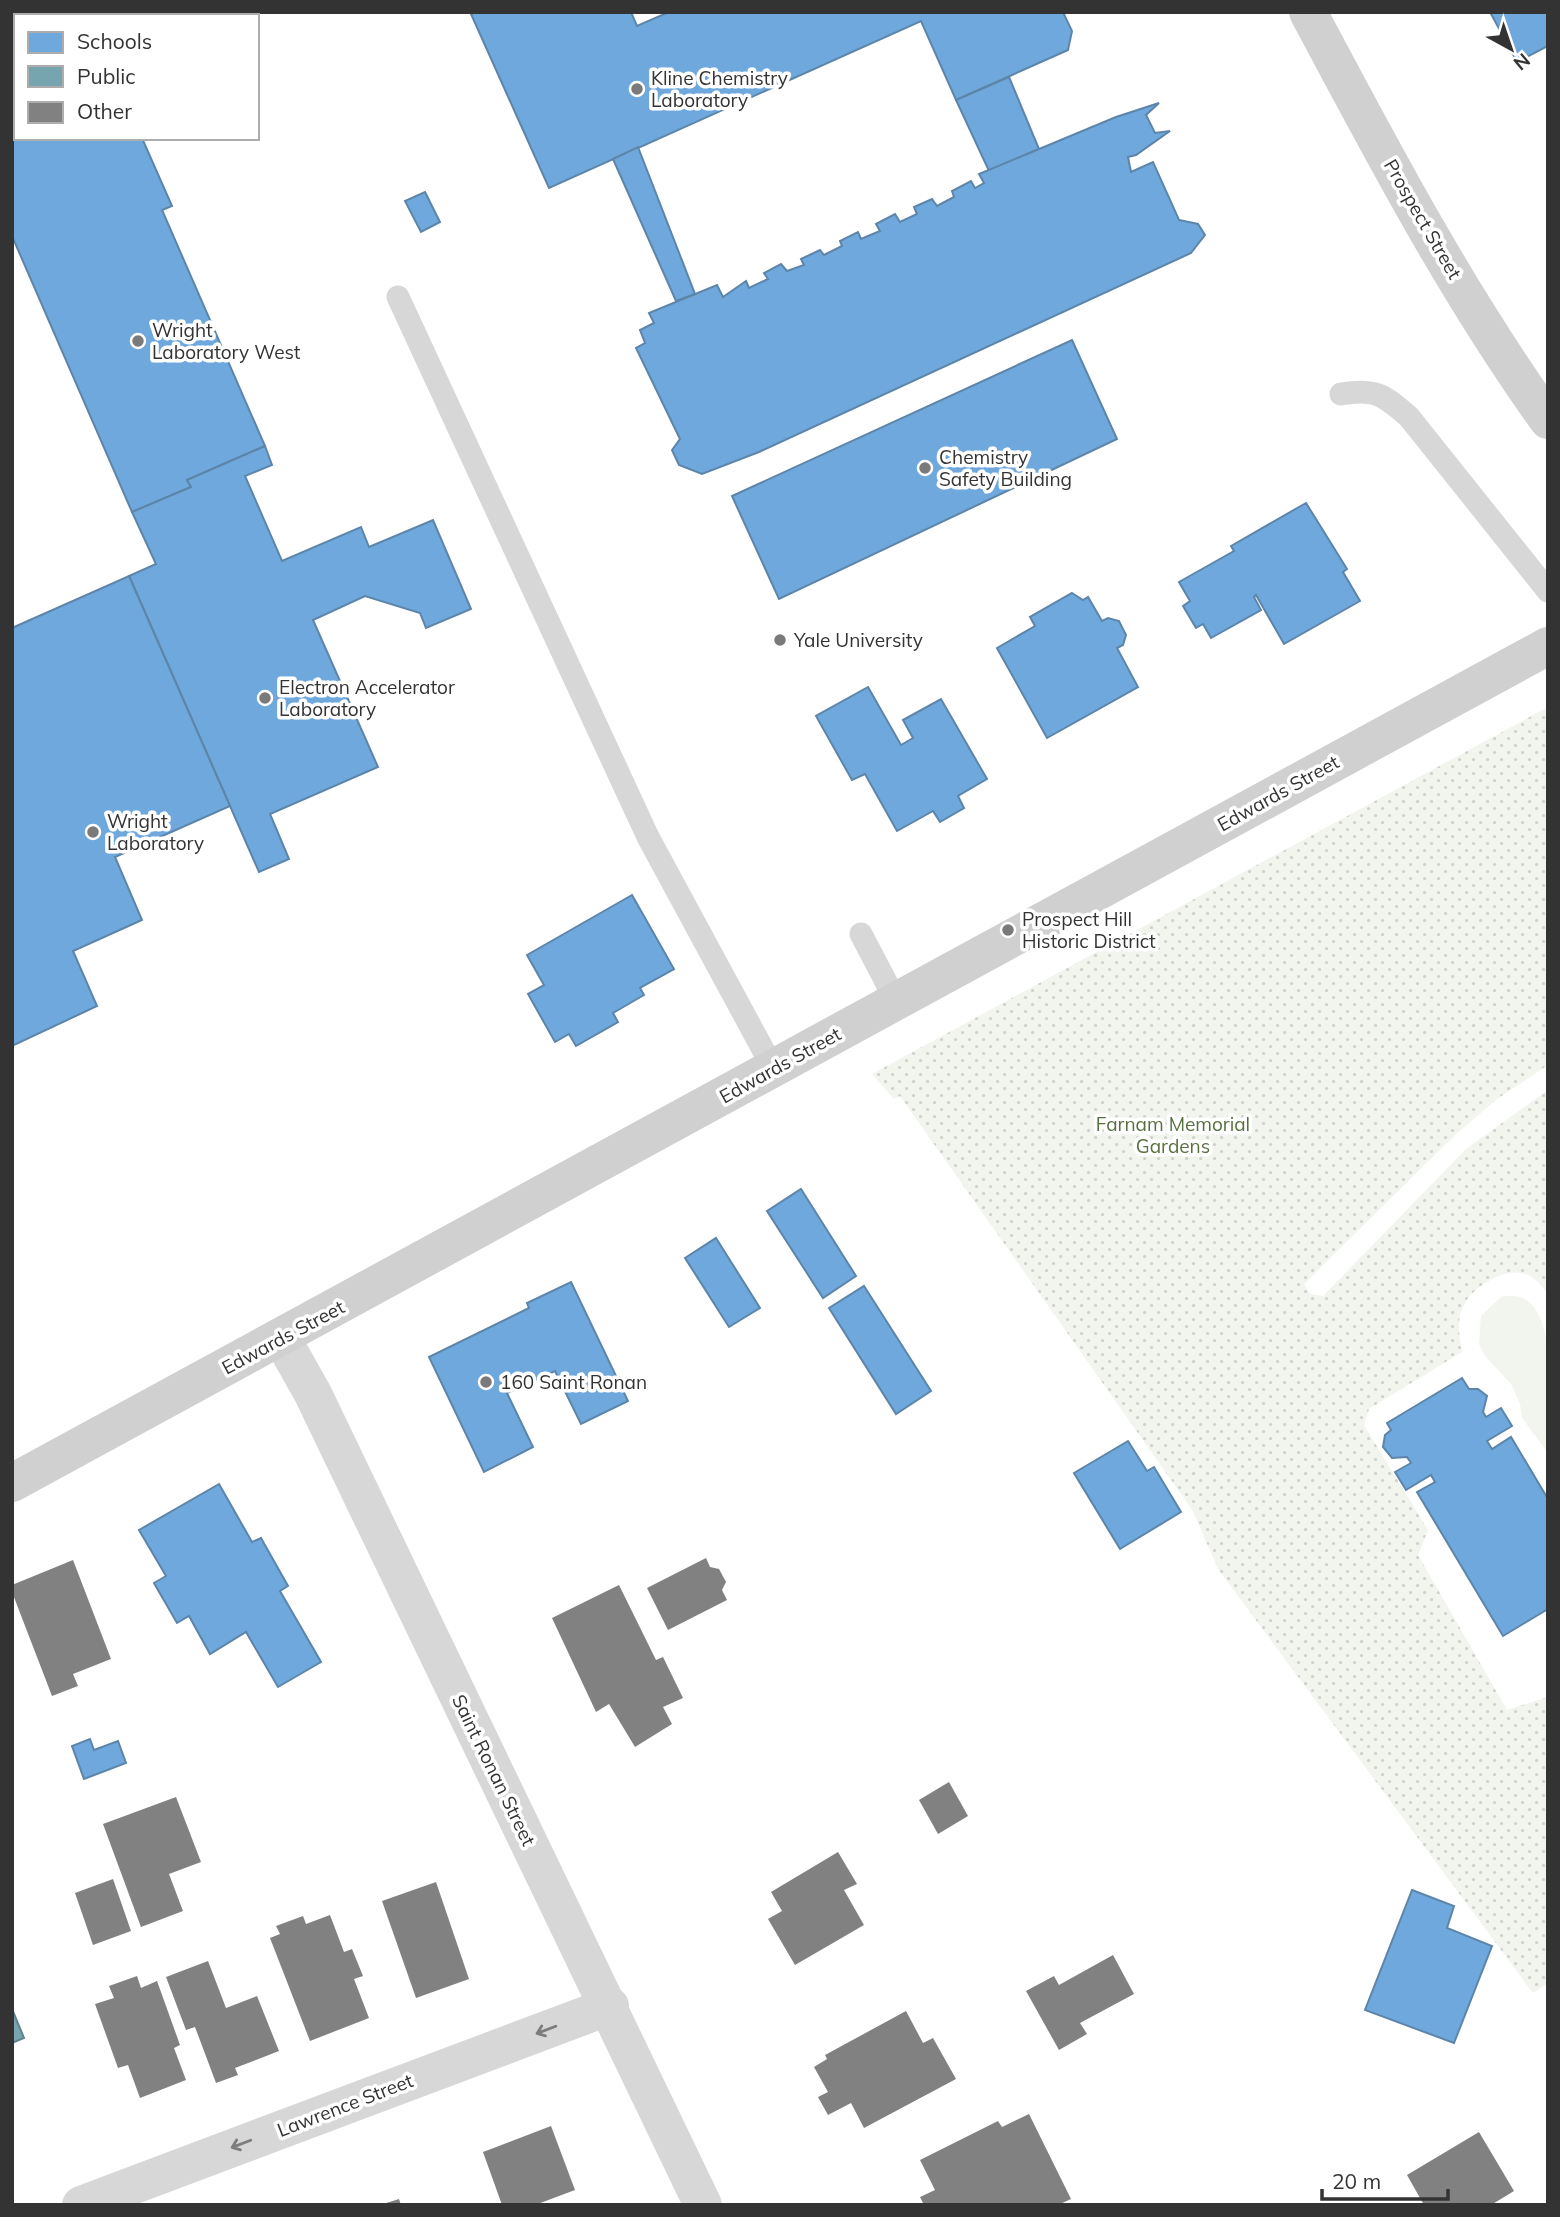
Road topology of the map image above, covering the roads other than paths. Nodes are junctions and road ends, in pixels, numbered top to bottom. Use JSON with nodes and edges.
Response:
{"nodes":[{"id":1,"x":1308,"y":12,"type":"edge"},
{"id":2,"x":398,"y":297,"type":"dead end"},
{"id":3,"x":1341,"y":394,"type":"dead end"},
{"id":4,"x":1548,"y":420,"type":"edge"},
{"id":5,"x":1548,"y":591,"type":"edge"},
{"id":6,"x":1548,"y":646,"type":"edge"},
{"id":7,"x":861,"y":934,"type":"dead end"},
{"id":8,"x":897,"y":1001,"type":"junction"},
{"id":9,"x":774,"y":1068,"type":"junction"},
{"id":10,"x":281,"y":1337,"type":"junction"},
{"id":11,"x":12,"y":1483,"type":"edge"},
{"id":12,"x":610,"y":2006,"type":"junction"},
{"id":13,"x":81,"y":2205,"type":"edge"},
{"id":14,"x":703,"y":2205,"type":"edge"}],
"edges":[{"from":1,"to":4,"type":"main road","name":"Prospect Street"},
{"from":2,"to":9,"type":"lane"},
{"from":3,"to":5,"type":"lane"},
{"from":6,"to":8,"type":"main road","name":"Edwards Street"},
{"from":7,"to":8,"type":"lane"},
{"from":8,"to":9,"type":"main road","name":"Edwards Street"},
{"from":9,"to":10,"type":"main road","name":"Edwards Street"},
{"from":10,"to":11,"type":"main road","name":"Edwards Street"},
{"from":10,"to":12,"type":"street","name":"Saint Ronan Street"},
{"from":12,"to":13,"type":"street","name":"Lawrence Street","one_way":true},
{"from":12,"to":14,"type":"street","name":"Saint Ronan Street"}]}
